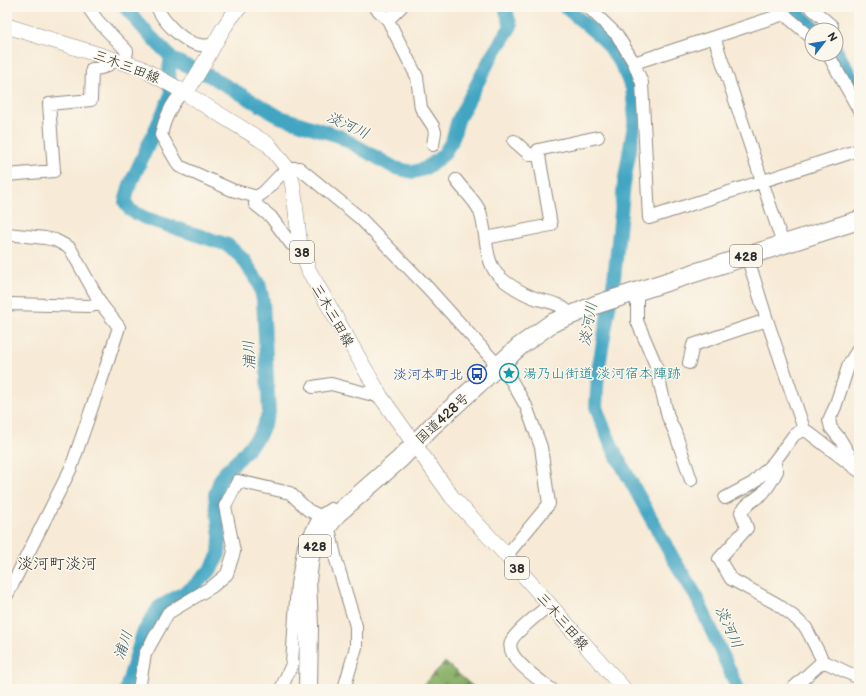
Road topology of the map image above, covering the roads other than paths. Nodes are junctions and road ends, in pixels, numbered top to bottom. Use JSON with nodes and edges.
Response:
{"nodes":[{"id":1,"x":88,"y":7,"type":"edge"},
{"id":2,"x":156,"y":7,"type":"edge"},
{"id":3,"x":240,"y":7,"type":"edge"},
{"id":4,"x":376,"y":7,"type":"edge"},
{"id":5,"x":401,"y":7,"type":"edge"},
{"id":6,"x":588,"y":7,"type":"edge"},
{"id":7,"x":810,"y":7,"type":"edge"},
{"id":8,"x":779,"y":11,"type":"edge"},
{"id":9,"x":388,"y":20,"type":"junction"},
{"id":10,"x":825,"y":22,"type":"edge"},
{"id":11,"x":7,"y":26,"type":"edge"},
{"id":12,"x":804,"y":31,"type":"edge"},
{"id":13,"x":714,"y":37,"type":"junction"},
{"id":14,"x":211,"y":50,"type":"junction"},
{"id":15,"x":120,"y":61,"type":"junction"},
{"id":16,"x":832,"y":62,"type":"edge"},
{"id":17,"x":634,"y":63,"type":"junction"},
{"id":18,"x":184,"y":90,"type":"junction"},
{"id":19,"x":859,"y":110,"type":"edge"},
{"id":20,"x":598,"y":137,"type":"dead end"},
{"id":21,"x":514,"y":142,"type":"dead end"},
{"id":22,"x":434,"y":145,"type":"dead end"},
{"id":23,"x":859,"y":150,"type":"edge"},
{"id":24,"x":539,"y":155,"type":"junction"},
{"id":25,"x":288,"y":168,"type":"junction"},
{"id":26,"x":7,"y":175,"type":"edge"},
{"id":27,"x":456,"y":180,"type":"dead end"},
{"id":28,"x":762,"y":181,"type":"junction"},
{"id":29,"x":257,"y":197,"type":"junction"},
{"id":30,"x":859,"y":220,"type":"edge"},
{"id":31,"x":7,"y":234,"type":"edge"},
{"id":32,"x":486,"y":238,"type":"junction"},
{"id":33,"x":783,"y":244,"type":"junction"},
{"id":34,"x":300,"y":246,"type":"junction"},
{"id":35,"x":747,"y":256,"type":"junction"},
{"id":36,"x":635,"y":292,"type":"junction"},
{"id":37,"x":101,"y":304,"type":"junction"},
{"id":38,"x":7,"y":305,"type":"edge"},
{"id":39,"x":570,"y":316,"type":"junction"},
{"id":40,"x":767,"y":320,"type":"junction"},
{"id":41,"x":859,"y":348,"type":"edge"},
{"id":42,"x":689,"y":363,"type":"dead end"},
{"id":43,"x":499,"y":365,"type":"junction"},
{"id":44,"x":312,"y":387,"type":"dead end"},
{"id":45,"x":381,"y":397,"type":"junction"},
{"id":46,"x":804,"y":429,"type":"junction"},
{"id":47,"x":414,"y":444,"type":"junction"},
{"id":48,"x":774,"y":462,"type":"junction"},
{"id":49,"x":856,"y":469,"type":"edge"},
{"id":50,"x":691,"y":480,"type":"dead end"},
{"id":51,"x":725,"y":498,"type":"dead end"},
{"id":52,"x":328,"y":518,"type":"junction"},
{"id":53,"x":506,"y":556,"type":"junction"},
{"id":54,"x":7,"y":595,"type":"edge"},
{"id":55,"x":549,"y":605,"type":"junction"},
{"id":56,"x":823,"y":661,"type":"junction"},
{"id":57,"x":859,"y":678,"type":"edge"},
{"id":58,"x":139,"y":689,"type":"edge"},
{"id":59,"x":281,"y":689,"type":"edge"},
{"id":60,"x":308,"y":689,"type":"edge"},
{"id":61,"x":344,"y":689,"type":"edge"},
{"id":62,"x":551,"y":689,"type":"edge"},
{"id":63,"x":624,"y":689,"type":"edge"},
{"id":64,"x":792,"y":689,"type":"edge"}],
"edges":[{"from":1,"to":15,"type":"street"},
{"from":2,"to":14,"type":"street"},
{"from":3,"to":14,"type":"main road"},
{"from":4,"to":9,"type":"street"},
{"from":5,"to":9,"type":"street"},
{"from":6,"to":17,"type":"street"},
{"from":7,"to":10,"type":"street"},
{"from":8,"to":12,"type":"street"},
{"from":8,"to":13,"type":"street"},
{"from":9,"to":22,"type":"street"},
{"from":11,"to":15,"type":"main road","name":"三木三田線","number":"38"},
{"from":13,"to":17,"type":"street"},
{"from":13,"to":28,"type":"street"},
{"from":14,"to":18,"type":"main road"},
{"from":15,"to":18,"type":"main road","name":"三木三田線","number":"38"},
{"from":15,"to":26,"type":"street"},
{"from":16,"to":19,"type":"street"},
{"from":17,"to":28,"type":"street"},
{"from":18,"to":25,"type":"main road","name":"三木三田線","number":"38"},
{"from":18,"to":29,"type":"street"},
{"from":20,"to":24,"type":"street"},
{"from":21,"to":24,"type":"street"},
{"from":23,"to":28,"type":"street"},
{"from":24,"to":32,"type":"street"},
{"from":25,"to":29,"type":"street"},
{"from":25,"to":34,"type":"main road","name":"三木三田線","number":"38"},
{"from":25,"to":43,"type":"street"},
{"from":27,"to":32,"type":"street"},
{"from":28,"to":33,"type":"street"},
{"from":29,"to":34,"type":"street"},
{"from":30,"to":33,"type":"highway","name":"国道428号","number":"428"},
{"from":31,"to":37,"type":"street"},
{"from":32,"to":39,"type":"street"},
{"from":33,"to":35,"type":"highway","name":"国道428号","number":"428"},
{"from":34,"to":45,"type":"main road","name":"三木三田線","number":"38"},
{"from":35,"to":36,"type":"highway","name":"国道428号","number":"428"},
{"from":35,"to":40,"type":"street"},
{"from":36,"to":39,"type":"highway","name":"国道428号","number":"428"},
{"from":36,"to":50,"type":"street"},
{"from":37,"to":38,"type":"street"},
{"from":37,"to":54,"type":"street"},
{"from":39,"to":43,"type":"highway","name":"国道428号","number":"428"},
{"from":40,"to":42,"type":"street"},
{"from":40,"to":46,"type":"street"},
{"from":41,"to":49,"type":"street"},
{"from":43,"to":47,"type":"highway","name":"国道428号","number":"428"},
{"from":43,"to":53,"type":"street"},
{"from":44,"to":45,"type":"street"},
{"from":45,"to":47,"type":"main road","name":"三木三田線","number":"38"},
{"from":46,"to":48,"type":"street"},
{"from":46,"to":49,"type":"street"},
{"from":47,"to":52,"type":"highway","name":"国道428号","number":"428"},
{"from":47,"to":53,"type":"main road","name":"三木三田線","number":"38"},
{"from":48,"to":51,"type":"street"},
{"from":48,"to":56,"type":"street"},
{"from":52,"to":58,"type":"street"},
{"from":52,"to":59,"type":"street"},
{"from":52,"to":60,"type":"highway","name":"国道428号","number":"428"},
{"from":52,"to":61,"type":"street"},
{"from":53,"to":55,"type":"main road","name":"三木三田線","number":"38"},
{"from":55,"to":62,"type":"street"},
{"from":55,"to":63,"type":"main road","name":"三木三田線","number":"38"},
{"from":56,"to":57,"type":"street"},
{"from":56,"to":64,"type":"street"}]}
